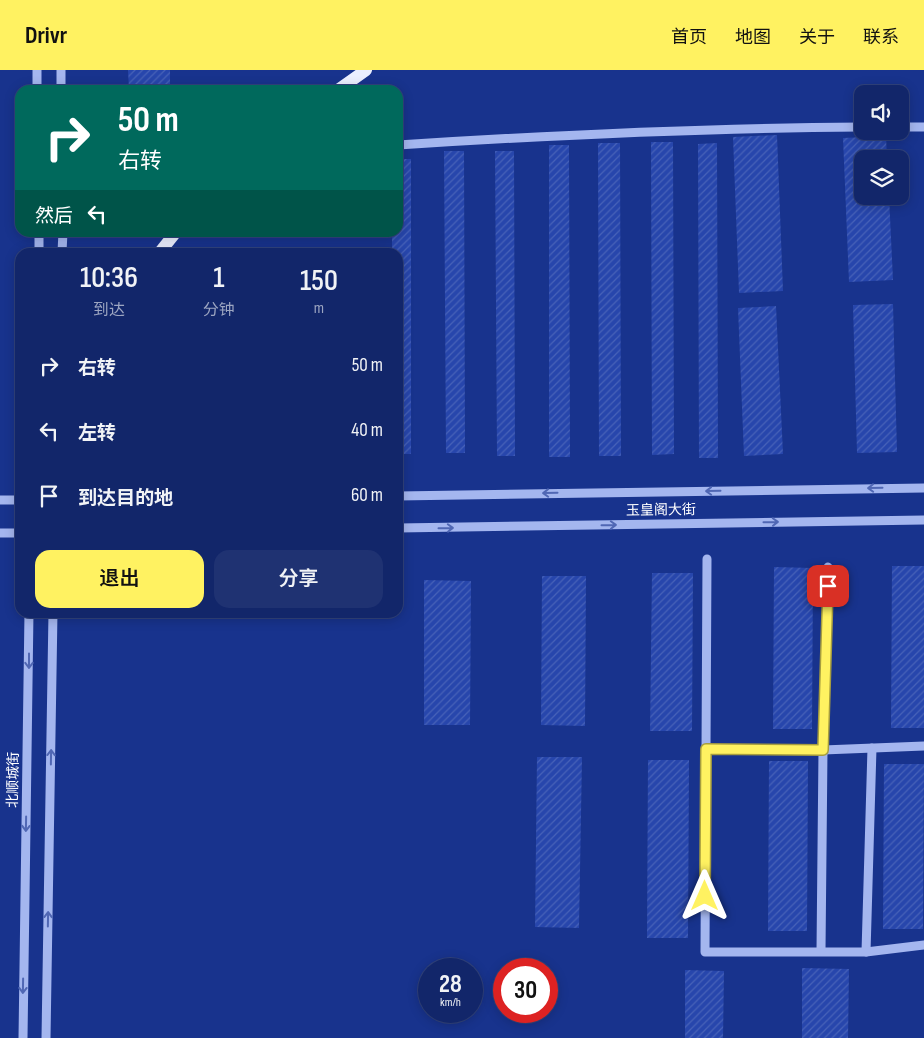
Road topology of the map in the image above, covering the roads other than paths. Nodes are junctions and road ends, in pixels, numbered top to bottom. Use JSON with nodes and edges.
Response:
{"nodes":[{"id":1,"x":37,"y":70,"type":"edge"},
{"id":2,"x":61,"y":70,"type":"edge"},
{"id":3,"x":366,"y":70,"type":"edge"},
{"id":4,"x":37,"y":85,"type":"edge"},
{"id":5,"x":61,"y":85,"type":"edge"},
{"id":6,"x":345,"y":85,"type":"edge"},
{"id":7,"x":854,"y":127,"type":"edge"},
{"id":8,"x":909,"y":127,"type":"edge"},
{"id":9,"x":924,"y":127,"type":"edge"},
{"id":10,"x":403,"y":146,"type":"edge"},
{"id":11,"x":172,"y":237,"type":"edge"},
{"id":12,"x":163,"y":248,"type":"edge"},
{"id":13,"x":924,"y":488,"type":"edge"},
{"id":14,"x":403,"y":496,"type":"edge"},
{"id":15,"x":0,"y":500,"type":"edge"},
{"id":16,"x":15,"y":500,"type":"edge"},
{"id":17,"x":924,"y":520,"type":"edge"},
{"id":18,"x":403,"y":528,"type":"edge"},
{"id":19,"x":0,"y":533,"type":"edge"},
{"id":20,"x":15,"y":533,"type":"edge"},
{"id":21,"x":707,"y":559,"type":"dead end"},
{"id":22,"x":828,"y":567,"type":"dead end"},
{"id":23,"x":29,"y":618,"type":"edge"},
{"id":24,"x":53,"y":618,"type":"edge"},
{"id":25,"x":924,"y":746,"type":"edge"},
{"id":26,"x":872,"y":748,"type":"junction"},
{"id":27,"x":706,"y":749,"type":"junction"},
{"id":28,"x":823,"y":750,"type":"junction"},
{"id":29,"x":924,"y":945,"type":"edge"},
{"id":30,"x":821,"y":951,"type":"junction"},
{"id":31,"x":866,"y":952,"type":"junction"},
{"id":32,"x":22,"y":1038,"type":"edge"},
{"id":33,"x":46,"y":1038,"type":"edge"}],
"edges":[{"from":1,"to":4,"type":"street"},
{"from":2,"to":5,"type":"street"},
{"from":3,"to":6,"type":"main road"},
{"from":7,"to":10,"type":"street"},
{"from":8,"to":9,"type":"street"},
{"from":11,"to":12,"type":"main road"},
{"from":13,"to":14,"type":"street","name":"玉皇阁大街","one_way":true},
{"from":15,"to":16,"type":"street"},
{"from":18,"to":17,"type":"street","name":"玉皇阁大街","one_way":true},
{"from":19,"to":20,"type":"street"},
{"from":21,"to":27,"type":"street"},
{"from":22,"to":28,"type":"street"},
{"from":23,"to":32,"type":"street","name":"北顺城街","one_way":true},
{"from":33,"to":24,"type":"street","one_way":true},
{"from":25,"to":26,"type":"street"},
{"from":26,"to":28,"type":"street"},
{"from":26,"to":31,"type":"street"},
{"from":27,"to":28,"type":"street"},
{"from":27,"to":30,"type":"street"},
{"from":28,"to":30,"type":"street"},
{"from":29,"to":31,"type":"street"},
{"from":30,"to":31,"type":"street"}]}
